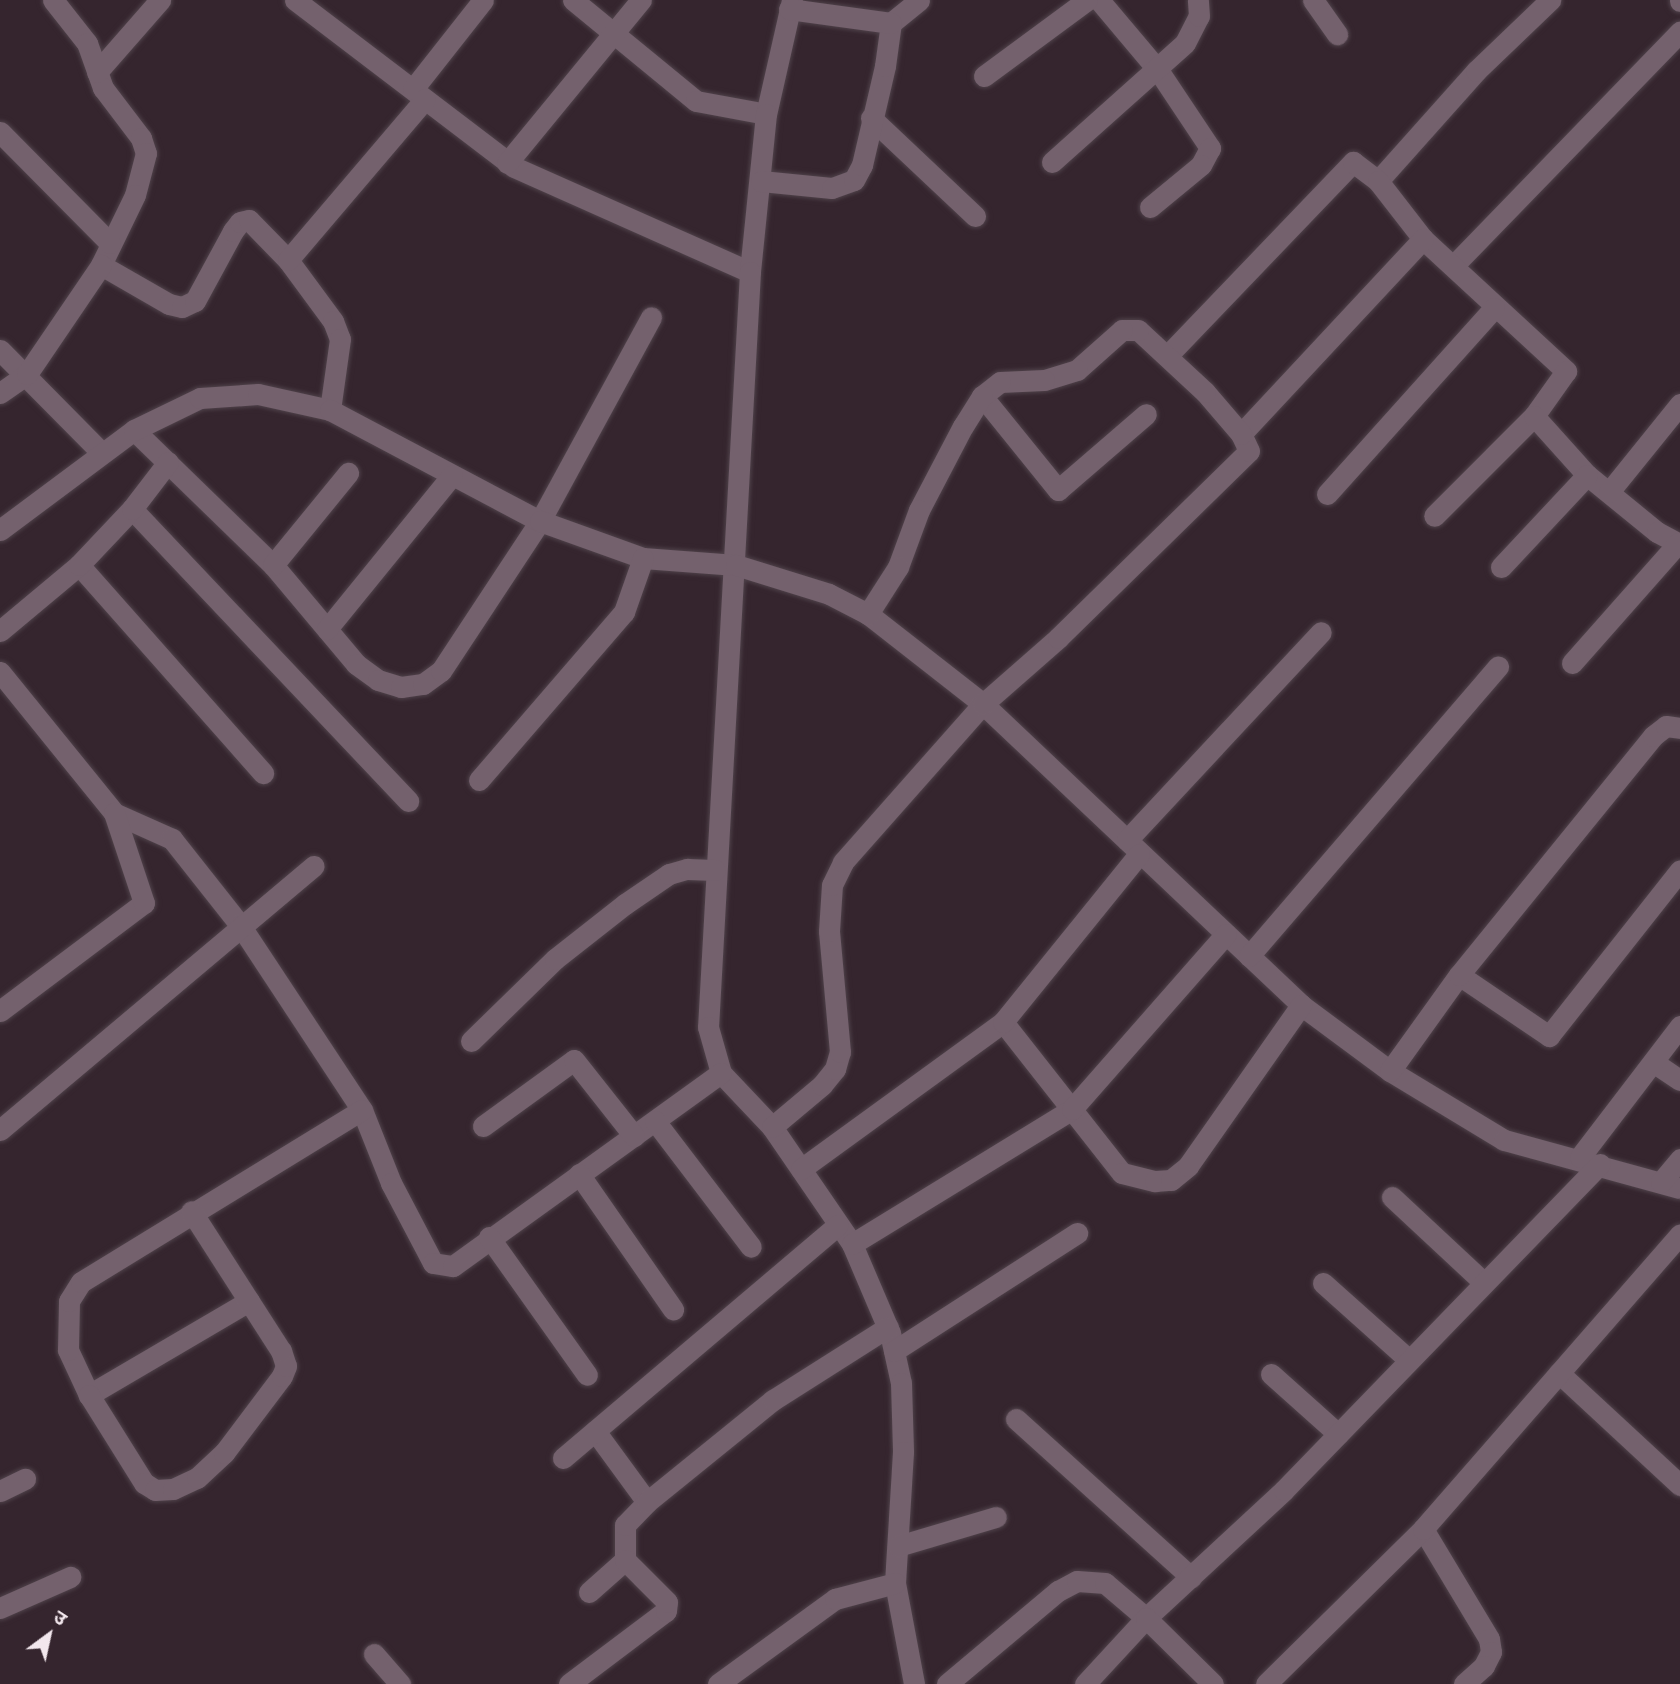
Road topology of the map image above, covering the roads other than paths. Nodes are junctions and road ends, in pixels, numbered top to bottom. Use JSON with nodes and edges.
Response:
{"nodes":[{"id":1,"x":52,"y":0,"type":"edge"},
{"id":2,"x":160,"y":0,"type":"edge"},
{"id":3,"x":295,"y":0,"type":"edge"},
{"id":4,"x":483,"y":0,"type":"edge"},
{"id":5,"x":573,"y":0,"type":"edge"},
{"id":6,"x":641,"y":0,"type":"edge"},
{"id":7,"x":919,"y":0,"type":"edge"},
{"id":8,"x":1087,"y":0,"type":"edge"},
{"id":9,"x":1099,"y":0,"type":"edge"},
{"id":10,"x":1198,"y":0,"type":"edge"},
{"id":11,"x":1314,"y":0,"type":"edge"},
{"id":12,"x":1550,"y":0,"type":"edge"},
{"id":13,"x":790,"y":5,"type":"edge"},
{"id":14,"x":323,"y":8,"type":"edge"},
{"id":15,"x":891,"y":23,"type":"junction"},
{"id":16,"x":1680,"y":32,"type":"edge"},
{"id":17,"x":1338,"y":34,"type":"dead end"},
{"id":18,"x":613,"y":35,"type":"junction"},
{"id":19,"x":1158,"y":70,"type":"junction"},
{"id":20,"x":97,"y":72,"type":"junction"},
{"id":21,"x":984,"y":76,"type":"dead end"},
{"id":22,"x":419,"y":94,"type":"junction"},
{"id":23,"x":766,"y":114,"type":"junction"},
{"id":24,"x":871,"y":118,"type":"junction"},
{"id":25,"x":0,"y":132,"type":"edge"},
{"id":26,"x":1052,"y":162,"type":"dead end"},
{"id":27,"x":508,"y":163,"type":"junction"},
{"id":28,"x":761,"y":181,"type":"junction"},
{"id":29,"x":1378,"y":181,"type":"junction"},
{"id":30,"x":1150,"y":207,"type":"dead end"},
{"id":31,"x":975,"y":216,"type":"dead end"},
{"id":32,"x":1423,"y":239,"type":"junction"},
{"id":33,"x":110,"y":243,"type":"junction"},
{"id":34,"x":288,"y":260,"type":"junction"},
{"id":35,"x":101,"y":265,"type":"junction"},
{"id":36,"x":1454,"y":265,"type":"junction"},
{"id":37,"x":750,"y":272,"type":"junction"},
{"id":38,"x":1494,"y":308,"type":"junction"},
{"id":39,"x":651,"y":317,"type":"dead end"},
{"id":40,"x":0,"y":350,"type":"edge"},
{"id":41,"x":1167,"y":356,"type":"junction"},
{"id":42,"x":27,"y":374,"type":"junction"},
{"id":43,"x":0,"y":393,"type":"edge"},
{"id":44,"x":982,"y":396,"type":"junction"},
{"id":45,"x":1680,"y":404,"type":"edge"},
{"id":46,"x":330,"y":410,"type":"junction"},
{"id":47,"x":1146,"y":414,"type":"dead end"},
{"id":48,"x":1534,"y":416,"type":"junction"},
{"id":49,"x":134,"y":430,"type":"junction"},
{"id":50,"x":1241,"y":434,"type":"junction"},
{"id":51,"x":102,"y":453,"type":"junction"},
{"id":52,"x":168,"y":462,"type":"junction"},
{"id":53,"x":348,"y":473,"type":"dead end"},
{"id":54,"x":452,"y":475,"type":"junction"},
{"id":55,"x":1587,"y":475,"type":"junction"},
{"id":56,"x":1609,"y":492,"type":"junction"},
{"id":57,"x":1328,"y":494,"type":"dead end"},
{"id":58,"x":132,"y":509,"type":"junction"},
{"id":59,"x":1434,"y":516,"type":"dead end"},
{"id":60,"x":540,"y":521,"type":"junction"},
{"id":61,"x":0,"y":530,"type":"edge"},
{"id":62,"x":1679,"y":543,"type":"edge"},
{"id":63,"x":643,"y":558,"type":"junction"},
{"id":64,"x":79,"y":565,"type":"junction"},
{"id":65,"x":273,"y":565,"type":"junction"},
{"id":66,"x":736,"y":565,"type":"junction"},
{"id":67,"x":1501,"y":567,"type":"dead end"},
{"id":68,"x":868,"y":614,"type":"junction"},
{"id":69,"x":327,"y":629,"type":"junction"},
{"id":70,"x":0,"y":631,"type":"edge"},
{"id":71,"x":1321,"y":632,"type":"dead end"},
{"id":72,"x":1572,"y":663,"type":"dead end"},
{"id":73,"x":1499,"y":666,"type":"dead end"},
{"id":74,"x":0,"y":673,"type":"edge"},
{"id":75,"x":984,"y":704,"type":"junction"},
{"id":76,"x":1680,"y":728,"type":"edge"},
{"id":77,"x":263,"y":773,"type":"dead end"},
{"id":78,"x":479,"y":780,"type":"dead end"},
{"id":79,"x":408,"y":801,"type":"dead end"},
{"id":80,"x":114,"y":813,"type":"junction"},
{"id":81,"x":1133,"y":847,"type":"junction"},
{"id":82,"x":314,"y":866,"type":"dead end"},
{"id":83,"x":715,"y":870,"type":"junction"},
{"id":84,"x":1680,"y":870,"type":"edge"},
{"id":85,"x":240,"y":925,"type":"junction"},
{"id":86,"x":1226,"y":934,"type":"junction"},
{"id":87,"x":1249,"y":956,"type":"junction"},
{"id":88,"x":1459,"y":975,"type":"junction"},
{"id":89,"x":1301,"y":1005,"type":"junction"},
{"id":90,"x":0,"y":1011,"type":"edge"},
{"id":91,"x":1003,"y":1022,"type":"junction"},
{"id":92,"x":1680,"y":1026,"type":"edge"},
{"id":93,"x":471,"y":1041,"type":"dead end"},
{"id":94,"x":1653,"y":1062,"type":"junction"},
{"id":95,"x":1390,"y":1071,"type":"junction"},
{"id":96,"x":721,"y":1073,"type":"junction"},
{"id":97,"x":1680,"y":1080,"type":"edge"},
{"id":98,"x":1072,"y":1109,"type":"junction"},
{"id":99,"x":362,"y":1110,"type":"junction"},
{"id":100,"x":655,"y":1121,"type":"junction"},
{"id":101,"x":484,"y":1126,"type":"dead end"},
{"id":102,"x":772,"y":1127,"type":"junction"},
{"id":103,"x":0,"y":1130,"type":"edge"},
{"id":104,"x":634,"y":1136,"type":"junction"},
{"id":105,"x":1580,"y":1157,"type":"junction"},
{"id":106,"x":1680,"y":1158,"type":"edge"},
{"id":107,"x":1601,"y":1164,"type":"junction"},
{"id":108,"x":801,"y":1169,"type":"junction"},
{"id":109,"x":579,"y":1174,"type":"junction"},
{"id":110,"x":1671,"y":1185,"type":"edge"},
{"id":111,"x":1392,"y":1197,"type":"dead end"},
{"id":112,"x":191,"y":1211,"type":"junction"},
{"id":113,"x":838,"y":1226,"type":"junction"},
{"id":114,"x":1077,"y":1233,"type":"dead end"},
{"id":115,"x":1680,"y":1234,"type":"edge"},
{"id":116,"x":489,"y":1237,"type":"junction"},
{"id":117,"x":852,"y":1244,"type":"junction"},
{"id":118,"x":751,"y":1247,"type":"dead end"},
{"id":119,"x":1483,"y":1282,"type":"junction"},
{"id":120,"x":1323,"y":1283,"type":"dead end"},
{"id":121,"x":249,"y":1301,"type":"junction"},
{"id":122,"x":673,"y":1309,"type":"dead end"},
{"id":123,"x":888,"y":1327,"type":"junction"},
{"id":124,"x":894,"y":1350,"type":"junction"},
{"id":125,"x":1409,"y":1360,"type":"junction"},
{"id":126,"x":1559,"y":1373,"type":"junction"},
{"id":127,"x":1271,"y":1374,"type":"dead end"},
{"id":128,"x":587,"y":1375,"type":"dead end"},
{"id":129,"x":89,"y":1395,"type":"junction"},
{"id":130,"x":1016,"y":1419,"type":"dead end"},
{"id":131,"x":595,"y":1431,"type":"junction"},
{"id":132,"x":1338,"y":1434,"type":"junction"},
{"id":133,"x":563,"y":1458,"type":"dead end"},
{"id":134,"x":25,"y":1479,"type":"dead end"},
{"id":135,"x":1680,"y":1485,"type":"edge"},
{"id":136,"x":0,"y":1491,"type":"edge"},
{"id":137,"x":647,"y":1502,"type":"junction"},
{"id":138,"x":996,"y":1517,"type":"dead end"},
{"id":139,"x":1423,"y":1530,"type":"junction"},
{"id":140,"x":898,"y":1546,"type":"junction"},
{"id":141,"x":625,"y":1560,"type":"junction"},
{"id":142,"x":70,"y":1577,"type":"dead end"},
{"id":143,"x":1191,"y":1577,"type":"junction"},
{"id":144,"x":895,"y":1583,"type":"junction"},
{"id":145,"x":589,"y":1592,"type":"dead end"},
{"id":146,"x":0,"y":1608,"type":"edge"},
{"id":147,"x":1146,"y":1619,"type":"junction"},
{"id":148,"x":374,"y":1654,"type":"dead end"},
{"id":149,"x":400,"y":1684,"type":"edge"},
{"id":150,"x":569,"y":1684,"type":"edge"},
{"id":151,"x":718,"y":1684,"type":"edge"},
{"id":152,"x":914,"y":1684,"type":"edge"},
{"id":153,"x":947,"y":1684,"type":"edge"},
{"id":154,"x":1085,"y":1684,"type":"edge"},
{"id":155,"x":1213,"y":1684,"type":"edge"},
{"id":156,"x":1266,"y":1684,"type":"edge"},
{"id":157,"x":1464,"y":1684,"type":"edge"}],
"edges":[{"from":1,"to":20,"type":"street"},
{"from":2,"to":20,"type":"street"},
{"from":3,"to":14,"type":"street"},
{"from":4,"to":22,"type":"street"},
{"from":5,"to":18,"type":"street"},
{"from":6,"to":18,"type":"street"},
{"from":7,"to":15,"type":"street"},
{"from":8,"to":21,"type":"street"},
{"from":9,"to":19,"type":"street"},
{"from":10,"to":19,"type":"street"},
{"from":11,"to":17,"type":"street"},
{"from":12,"to":29,"type":"street"},
{"from":13,"to":15,"type":"street"},
{"from":13,"to":23,"type":"street"},
{"from":14,"to":22,"type":"street"},
{"from":15,"to":24,"type":"street"},
{"from":16,"to":36,"type":"street"},
{"from":18,"to":23,"type":"street"},
{"from":18,"to":27,"type":"street"},
{"from":19,"to":26,"type":"street"},
{"from":19,"to":30,"type":"street"},
{"from":20,"to":33,"type":"street"},
{"from":22,"to":27,"type":"street"},
{"from":22,"to":34,"type":"street"},
{"from":23,"to":28,"type":"street"},
{"from":24,"to":28,"type":"street"},
{"from":24,"to":31,"type":"street"},
{"from":25,"to":33,"type":"street"},
{"from":27,"to":37,"type":"street"},
{"from":28,"to":37,"type":"street"},
{"from":29,"to":32,"type":"street"},
{"from":29,"to":41,"type":"street"},
{"from":32,"to":36,"type":"street"},
{"from":32,"to":50,"type":"street"},
{"from":33,"to":35,"type":"street"},
{"from":34,"to":35,"type":"street"},
{"from":34,"to":46,"type":"street"},
{"from":35,"to":42,"type":"street"},
{"from":36,"to":38,"type":"street"},
{"from":37,"to":66,"type":"street"},
{"from":38,"to":48,"type":"street"},
{"from":38,"to":57,"type":"street"},
{"from":39,"to":60,"type":"street"},
{"from":40,"to":42,"type":"street"},
{"from":41,"to":44,"type":"street"},
{"from":41,"to":50,"type":"street"},
{"from":42,"to":43,"type":"street"},
{"from":42,"to":51,"type":"street"},
{"from":44,"to":47,"type":"street"},
{"from":44,"to":68,"type":"street"},
{"from":45,"to":56,"type":"street"},
{"from":46,"to":49,"type":"street"},
{"from":46,"to":54,"type":"street"},
{"from":48,"to":55,"type":"street"},
{"from":48,"to":59,"type":"street"},
{"from":49,"to":51,"type":"street"},
{"from":49,"to":52,"type":"street"},
{"from":50,"to":75,"type":"street"},
{"from":51,"to":61,"type":"street"},
{"from":52,"to":58,"type":"street"},
{"from":52,"to":65,"type":"street"},
{"from":53,"to":65,"type":"street"},
{"from":54,"to":60,"type":"street"},
{"from":54,"to":69,"type":"street"},
{"from":55,"to":56,"type":"street"},
{"from":55,"to":67,"type":"street"},
{"from":56,"to":62,"type":"street"},
{"from":58,"to":64,"type":"street"},
{"from":58,"to":79,"type":"street"},
{"from":60,"to":63,"type":"street"},
{"from":60,"to":69,"type":"street"},
{"from":62,"to":72,"type":"street"},
{"from":63,"to":66,"type":"street"},
{"from":63,"to":78,"type":"street"},
{"from":64,"to":70,"type":"street"},
{"from":64,"to":77,"type":"street"},
{"from":65,"to":69,"type":"street"},
{"from":66,"to":68,"type":"street"},
{"from":66,"to":83,"type":"street"},
{"from":68,"to":75,"type":"street"},
{"from":71,"to":81,"type":"street"},
{"from":73,"to":87,"type":"street"},
{"from":74,"to":80,"type":"street"},
{"from":75,"to":81,"type":"street"},
{"from":75,"to":102,"type":"street"},
{"from":76,"to":88,"type":"street"},
{"from":80,"to":85,"type":"street"},
{"from":80,"to":90,"type":"street"},
{"from":81,"to":86,"type":"street"},
{"from":81,"to":91,"type":"street"},
{"from":82,"to":85,"type":"street"},
{"from":83,"to":93,"type":"street"},
{"from":83,"to":96,"type":"street"},
{"from":84,"to":88,"type":"street"},
{"from":85,"to":99,"type":"street"},
{"from":85,"to":103,"type":"street"},
{"from":86,"to":87,"type":"street"},
{"from":86,"to":98,"type":"street"},
{"from":87,"to":89,"type":"street"},
{"from":88,"to":95,"type":"street"},
{"from":89,"to":95,"type":"street"},
{"from":89,"to":98,"type":"street"},
{"from":91,"to":98,"type":"street"},
{"from":91,"to":108,"type":"street"},
{"from":92,"to":94,"type":"street"},
{"from":94,"to":97,"type":"street"},
{"from":94,"to":105,"type":"street"},
{"from":95,"to":105,"type":"street"},
{"from":96,"to":100,"type":"street"},
{"from":96,"to":102,"type":"street"},
{"from":98,"to":117,"type":"street"},
{"from":99,"to":112,"type":"street"},
{"from":99,"to":116,"type":"street"},
{"from":100,"to":104,"type":"street"},
{"from":100,"to":118,"type":"street"},
{"from":101,"to":104,"type":"street"},
{"from":102,"to":108,"type":"street"},
{"from":104,"to":109,"type":"street"},
{"from":105,"to":107,"type":"street"},
{"from":106,"to":110,"type":"street"},
{"from":107,"to":110,"type":"street"},
{"from":107,"to":119,"type":"street"},
{"from":108,"to":113,"type":"street"},
{"from":109,"to":116,"type":"street"},
{"from":109,"to":122,"type":"street"},
{"from":111,"to":119,"type":"street"},
{"from":112,"to":121,"type":"street"},
{"from":112,"to":129,"type":"street"},
{"from":113,"to":117,"type":"street"},
{"from":113,"to":131,"type":"street"},
{"from":114,"to":124,"type":"street"},
{"from":115,"to":126,"type":"street"},
{"from":116,"to":128,"type":"street"},
{"from":117,"to":123,"type":"street"},
{"from":119,"to":125,"type":"street"},
{"from":120,"to":125,"type":"street"},
{"from":121,"to":129,"type":"street"},
{"from":121,"to":129,"type":"street"},
{"from":123,"to":124,"type":"street"},
{"from":123,"to":137,"type":"street"},
{"from":124,"to":140,"type":"street"},
{"from":125,"to":132,"type":"street"},
{"from":126,"to":135,"type":"street"},
{"from":126,"to":139,"type":"street"},
{"from":127,"to":132,"type":"street"},
{"from":130,"to":143,"type":"street"},
{"from":131,"to":133,"type":"street"},
{"from":131,"to":137,"type":"street"},
{"from":132,"to":143,"type":"street"},
{"from":134,"to":136,"type":"street"},
{"from":137,"to":141,"type":"street"},
{"from":138,"to":140,"type":"street"},
{"from":139,"to":156,"type":"street"},
{"from":139,"to":157,"type":"street"},
{"from":140,"to":144,"type":"street"},
{"from":141,"to":145,"type":"street"},
{"from":141,"to":150,"type":"street"},
{"from":142,"to":146,"type":"street"},
{"from":143,"to":147,"type":"street"},
{"from":144,"to":151,"type":"street"},
{"from":144,"to":152,"type":"street"},
{"from":147,"to":153,"type":"street"},
{"from":147,"to":154,"type":"street"},
{"from":147,"to":155,"type":"street"},
{"from":148,"to":149,"type":"street"}]}
